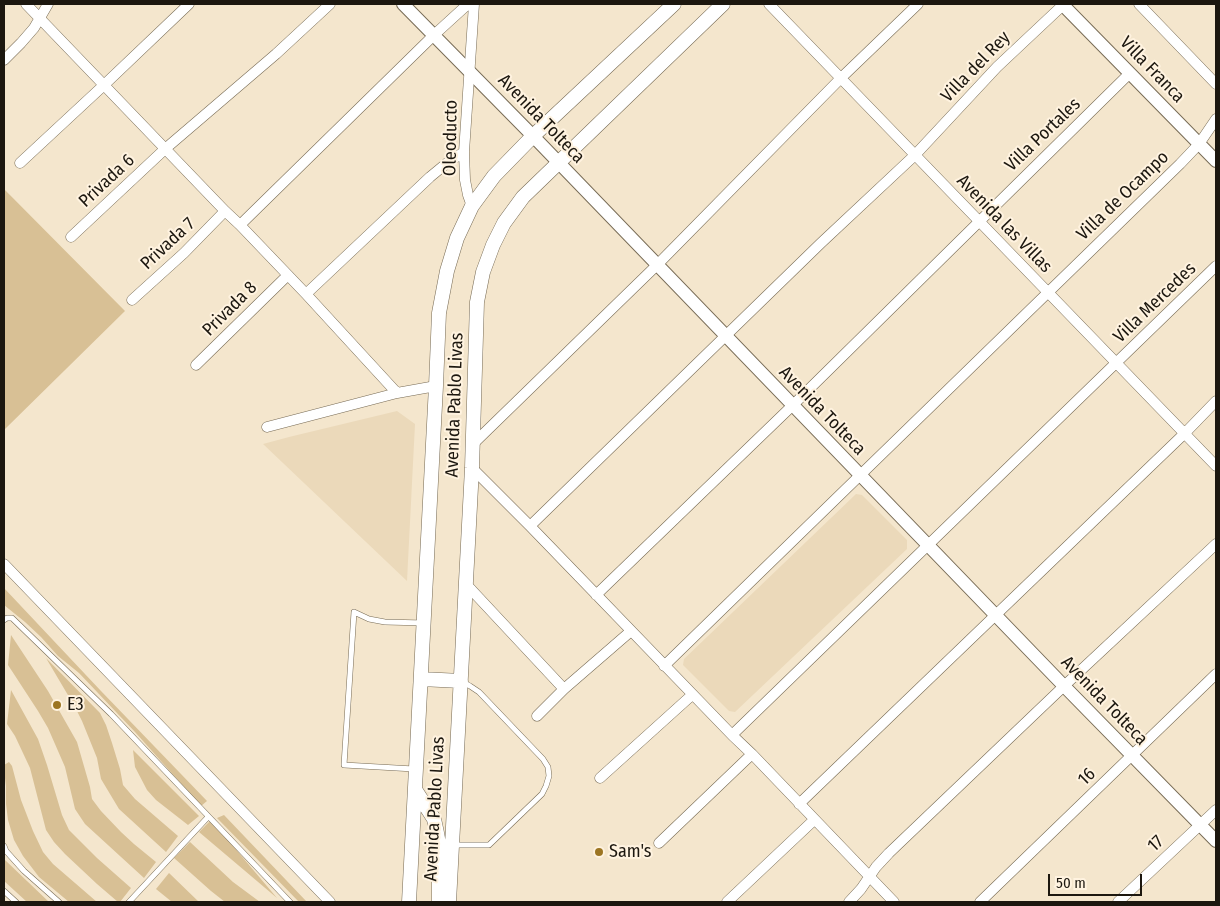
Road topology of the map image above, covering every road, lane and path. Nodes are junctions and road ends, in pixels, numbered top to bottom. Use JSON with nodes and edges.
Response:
{"nodes":[{"id":1,"x":26,"y":4,"type":"edge"},
{"id":2,"x":48,"y":4,"type":"edge"},
{"id":3,"x":189,"y":4,"type":"edge"},
{"id":4,"x":330,"y":4,"type":"edge"},
{"id":5,"x":403,"y":4,"type":"edge"},
{"id":6,"x":468,"y":4,"type":"edge"},
{"id":7,"x":474,"y":4,"type":"edge"},
{"id":8,"x":674,"y":4,"type":"edge"},
{"id":9,"x":723,"y":4,"type":"edge"},
{"id":10,"x":769,"y":4,"type":"edge"},
{"id":11,"x":918,"y":4,"type":"edge"},
{"id":12,"x":1063,"y":4,"type":"edge"},
{"id":13,"x":1139,"y":4,"type":"edge"},
{"id":14,"x":40,"y":17,"type":"junction"},
{"id":15,"x":434,"y":35,"type":"junction"},
{"id":16,"x":4,"y":60,"type":"edge"},
{"id":17,"x":469,"y":70,"type":"junction"},
{"id":18,"x":1130,"y":73,"type":"junction"},
{"id":19,"x":841,"y":78,"type":"junction"},
{"id":20,"x":1216,"y":84,"type":"edge"},
{"id":21,"x":104,"y":85,"type":"junction"},
{"id":22,"x":1216,"y":119,"type":"edge"},
{"id":23,"x":533,"y":136,"type":"junction"},
{"id":24,"x":1199,"y":144,"type":"junction"},
{"id":25,"x":165,"y":149,"type":"junction"},
{"id":26,"x":464,"y":152,"type":"junction"},
{"id":27,"x":915,"y":155,"type":"junction"},
{"id":28,"x":1216,"y":161,"type":"edge"},
{"id":29,"x":558,"y":162,"type":"junction"},
{"id":30,"x":20,"y":163,"type":"dead end"},
{"id":31,"x":472,"y":206,"type":"junction"},
{"id":32,"x":225,"y":211,"type":"junction"},
{"id":33,"x":979,"y":221,"type":"junction"},
{"id":34,"x":240,"y":225,"type":"junction"},
{"id":35,"x":71,"y":237,"type":"dead end"},
{"id":36,"x":657,"y":265,"type":"junction"},
{"id":37,"x":1216,"y":266,"type":"edge"},
{"id":38,"x":288,"y":275,"type":"junction"},
{"id":39,"x":1048,"y":292,"type":"junction"},
{"id":40,"x":306,"y":294,"type":"junction"},
{"id":41,"x":132,"y":300,"type":"dead end"},
{"id":42,"x":725,"y":336,"type":"junction"},
{"id":43,"x":1117,"y":363,"type":"junction"},
{"id":44,"x":196,"y":366,"type":"dead end"},
{"id":45,"x":436,"y":386,"type":"junction"},
{"id":46,"x":398,"y":393,"type":"junction"},
{"id":47,"x":1216,"y":401,"type":"edge"},
{"id":48,"x":793,"y":405,"type":"junction"},
{"id":49,"x":266,"y":427,"type":"dead end"},
{"id":50,"x":1185,"y":432,"type":"junction"},
{"id":51,"x":473,"y":444,"type":"junction"},
{"id":52,"x":1216,"y":466,"type":"edge"},
{"id":53,"x":472,"y":468,"type":"junction"},
{"id":54,"x":860,"y":476,"type":"junction"},
{"id":55,"x":530,"y":526,"type":"junction"},
{"id":56,"x":1216,"y":544,"type":"edge"},
{"id":57,"x":928,"y":545,"type":"junction"},
{"id":58,"x":4,"y":564,"type":"edge"},
{"id":59,"x":465,"y":582,"type":"junction"},
{"id":60,"x":596,"y":595,"type":"junction"},
{"id":61,"x":995,"y":615,"type":"junction"},
{"id":62,"x":4,"y":620,"type":"edge"},
{"id":63,"x":424,"y":624,"type":"junction"},
{"id":64,"x":631,"y":631,"type":"junction"},
{"id":65,"x":664,"y":666,"type":"junction"},
{"id":66,"x":1216,"y":674,"type":"edge"},
{"id":67,"x":421,"y":679,"type":"junction"},
{"id":68,"x":460,"y":681,"type":"junction"},
{"id":69,"x":1064,"y":686,"type":"junction"},
{"id":70,"x":564,"y":689,"type":"junction"},
{"id":71,"x":692,"y":695,"type":"junction"},
{"id":72,"x":536,"y":716,"type":"dead end"},
{"id":73,"x":732,"y":735,"type":"junction"},
{"id":74,"x":752,"y":754,"type":"junction"},
{"id":75,"x":1132,"y":756,"type":"junction"},
{"id":76,"x":417,"y":769,"type":"junction"},
{"id":77,"x":600,"y":778,"type":"dead end"},
{"id":78,"x":416,"y":791,"type":"junction"},
{"id":79,"x":799,"y":804,"type":"junction"},
{"id":80,"x":1216,"y":810,"type":"edge"},
{"id":81,"x":208,"y":817,"type":"junction"},
{"id":82,"x":814,"y":820,"type":"junction"},
{"id":83,"x":1201,"y":825,"type":"junction"},
{"id":84,"x":1216,"y":841,"type":"edge"},
{"id":85,"x":660,"y":842,"type":"dead end"},
{"id":86,"x":452,"y":845,"type":"junction"},
{"id":87,"x":4,"y":846,"type":"edge"},
{"id":88,"x":869,"y":877,"type":"junction"},
{"id":89,"x":4,"y":891,"type":"edge"},
{"id":90,"x":16,"y":902,"type":"edge"},
{"id":91,"x":60,"y":902,"type":"edge"},
{"id":92,"x":129,"y":902,"type":"edge"},
{"id":93,"x":290,"y":902,"type":"edge"},
{"id":94,"x":330,"y":902,"type":"edge"},
{"id":95,"x":409,"y":902,"type":"edge"},
{"id":96,"x":440,"y":902,"type":"edge"},
{"id":97,"x":449,"y":902,"type":"edge"},
{"id":98,"x":727,"y":902,"type":"edge"},
{"id":99,"x":849,"y":902,"type":"edge"},
{"id":100,"x":894,"y":902,"type":"edge"},
{"id":101,"x":980,"y":902,"type":"edge"},
{"id":102,"x":1118,"y":902,"type":"edge"}],
"edges":[{"from":1,"to":14,"type":"street"},
{"from":2,"to":14,"type":"street"},
{"from":3,"to":21,"type":"street"},
{"from":4,"to":25,"type":"street","name":"Privada 6"},
{"from":5,"to":15,"type":"street","name":"Avenida Tolteca"},
{"from":6,"to":15,"type":"street"},
{"from":7,"to":17,"type":"street","name":"Oleoducto"},
{"from":8,"to":23,"type":"main road","name":"Avenida Pablo Livas"},
{"from":9,"to":29,"type":"main road","name":"Avenida Pablo Livas"},
{"from":10,"to":19,"type":"street","name":"Avenida las Villas"},
{"from":11,"to":19,"type":"street"},
{"from":12,"to":18,"type":"street","name":"Villa Franca"},
{"from":12,"to":27,"type":"street","name":"Villa del Rey"},
{"from":13,"to":20,"type":"street"},
{"from":14,"to":16,"type":"street"},
{"from":14,"to":21,"type":"street"},
{"from":15,"to":17,"type":"street","name":"Avenida Tolteca"},
{"from":15,"to":34,"type":"street"},
{"from":17,"to":23,"type":"street","name":"Avenida Tolteca"},
{"from":17,"to":26,"type":"street","name":"Oleoducto"},
{"from":18,"to":24,"type":"street","name":"Villa Franca"},
{"from":18,"to":33,"type":"street","name":"Villa Portales"},
{"from":19,"to":27,"type":"street","name":"Avenida las Villas"},
{"from":19,"to":36,"type":"street"},
{"from":21,"to":25,"type":"street"},
{"from":21,"to":30,"type":"street"},
{"from":22,"to":24,"type":"street","name":"Villa de Ocampo"},
{"from":23,"to":29,"type":"street","name":"Avenida Tolteca"},
{"from":23,"to":31,"type":"main road","name":"Avenida Pablo Livas"},
{"from":24,"to":28,"type":"street","name":"Villa Franca"},
{"from":24,"to":39,"type":"street","name":"Villa de Ocampo"},
{"from":25,"to":32,"type":"street"},
{"from":25,"to":35,"type":"street","name":"Privada 6"},
{"from":26,"to":31,"type":"street","name":"Oleoducto"},
{"from":26,"to":40,"type":"street"},
{"from":27,"to":33,"type":"street","name":"Avenida las Villas"},
{"from":27,"to":42,"type":"street","name":"Villa del Rey"},
{"from":29,"to":36,"type":"street","name":"Avenida Tolteca"},
{"from":29,"to":51,"type":"main road","name":"Avenida Pablo Livas"},
{"from":31,"to":45,"type":"main road","name":"Avenida Pablo Livas"},
{"from":32,"to":34,"type":"street"},
{"from":32,"to":41,"type":"street","name":"Privada 7"},
{"from":33,"to":39,"type":"street","name":"Avenida las Villas"},
{"from":33,"to":48,"type":"street","name":"Villa Portales"},
{"from":34,"to":38,"type":"street"},
{"from":36,"to":42,"type":"street","name":"Avenida Tolteca"},
{"from":36,"to":51,"type":"street"},
{"from":37,"to":43,"type":"street","name":"Villa Mercedes"},
{"from":38,"to":40,"type":"street"},
{"from":38,"to":44,"type":"street","name":"Privada 8"},
{"from":39,"to":43,"type":"street","name":"Avenida las Villas"},
{"from":39,"to":54,"type":"street","name":"Villa de Ocampo"},
{"from":40,"to":46,"type":"street"},
{"from":42,"to":48,"type":"street","name":"Avenida Tolteca"},
{"from":42,"to":55,"type":"street","name":"Villa del Rey"},
{"from":43,"to":50,"type":"street","name":"Avenida las Villas"},
{"from":43,"to":57,"type":"street","name":"Villa Mercedes"},
{"from":45,"to":46,"type":"street"},
{"from":45,"to":63,"type":"main road","name":"Avenida Pablo Livas"},
{"from":46,"to":49,"type":"street"},
{"from":47,"to":50,"type":"street"},
{"from":48,"to":54,"type":"street","name":"Avenida Tolteca"},
{"from":48,"to":60,"type":"street","name":"Villa Portales"},
{"from":50,"to":52,"type":"street","name":"Avenida las Villas"},
{"from":50,"to":61,"type":"street"},
{"from":51,"to":53,"type":"main road","name":"Avenida Pablo Livas"},
{"from":53,"to":55,"type":"street"},
{"from":53,"to":59,"type":"main road","name":"Avenida Pablo Livas"},
{"from":54,"to":57,"type":"street","name":"Avenida Tolteca"},
{"from":54,"to":65,"type":"street","name":"Villa de Ocampo"},
{"from":55,"to":60,"type":"street"},
{"from":56,"to":69,"type":"street"},
{"from":57,"to":61,"type":"street","name":"Avenida Tolteca"},
{"from":57,"to":73,"type":"street","name":"Villa Mercedes"},
{"from":58,"to":94,"type":"street"},
{"from":59,"to":68,"type":"main road","name":"Avenida Pablo Livas"},
{"from":59,"to":70,"type":"street"},
{"from":60,"to":64,"type":"street"},
{"from":61,"to":69,"type":"street","name":"Avenida Tolteca"},
{"from":61,"to":79,"type":"street"},
{"from":62,"to":81,"type":"lane"},
{"from":63,"to":67,"type":"main road","name":"Avenida Pablo Livas"},
{"from":63,"to":76,"type":"lane"},
{"from":64,"to":65,"type":"street"},
{"from":64,"to":70,"type":"street"},
{"from":65,"to":71,"type":"street"},
{"from":66,"to":75,"type":"street","name":"16"},
{"from":67,"to":68,"type":"main road"},
{"from":67,"to":76,"type":"main road","name":"Avenida Pablo Livas"},
{"from":68,"to":86,"type":"main road","name":"Avenida Pablo Livas"},
{"from":68,"to":86,"type":"lane"},
{"from":69,"to":75,"type":"street","name":"Avenida Tolteca"},
{"from":69,"to":88,"type":"street"},
{"from":70,"to":72,"type":"street"},
{"from":71,"to":73,"type":"street"},
{"from":71,"to":77,"type":"street"},
{"from":73,"to":74,"type":"street"},
{"from":74,"to":79,"type":"street"},
{"from":74,"to":85,"type":"street"},
{"from":75,"to":83,"type":"street","name":"Avenida Tolteca"},
{"from":75,"to":101,"type":"street","name":"16"},
{"from":76,"to":78,"type":"main road","name":"Avenida Pablo Livas"},
{"from":78,"to":95,"type":"main road","name":"Avenida Pablo Livas"},
{"from":78,"to":96,"type":"main road"},
{"from":79,"to":82,"type":"street"},
{"from":80,"to":83,"type":"street","name":"17"},
{"from":81,"to":92,"type":"lane"},
{"from":81,"to":93,"type":"lane"},
{"from":82,"to":88,"type":"street"},
{"from":82,"to":98,"type":"street"},
{"from":83,"to":84,"type":"street","name":"Avenida Tolteca"},
{"from":83,"to":102,"type":"street","name":"17"},
{"from":86,"to":97,"type":"main road","name":"Avenida Pablo Livas"},
{"from":87,"to":91,"type":"lane"},
{"from":88,"to":99,"type":"street"},
{"from":88,"to":100,"type":"street"},
{"from":89,"to":90,"type":"lane"}]}
